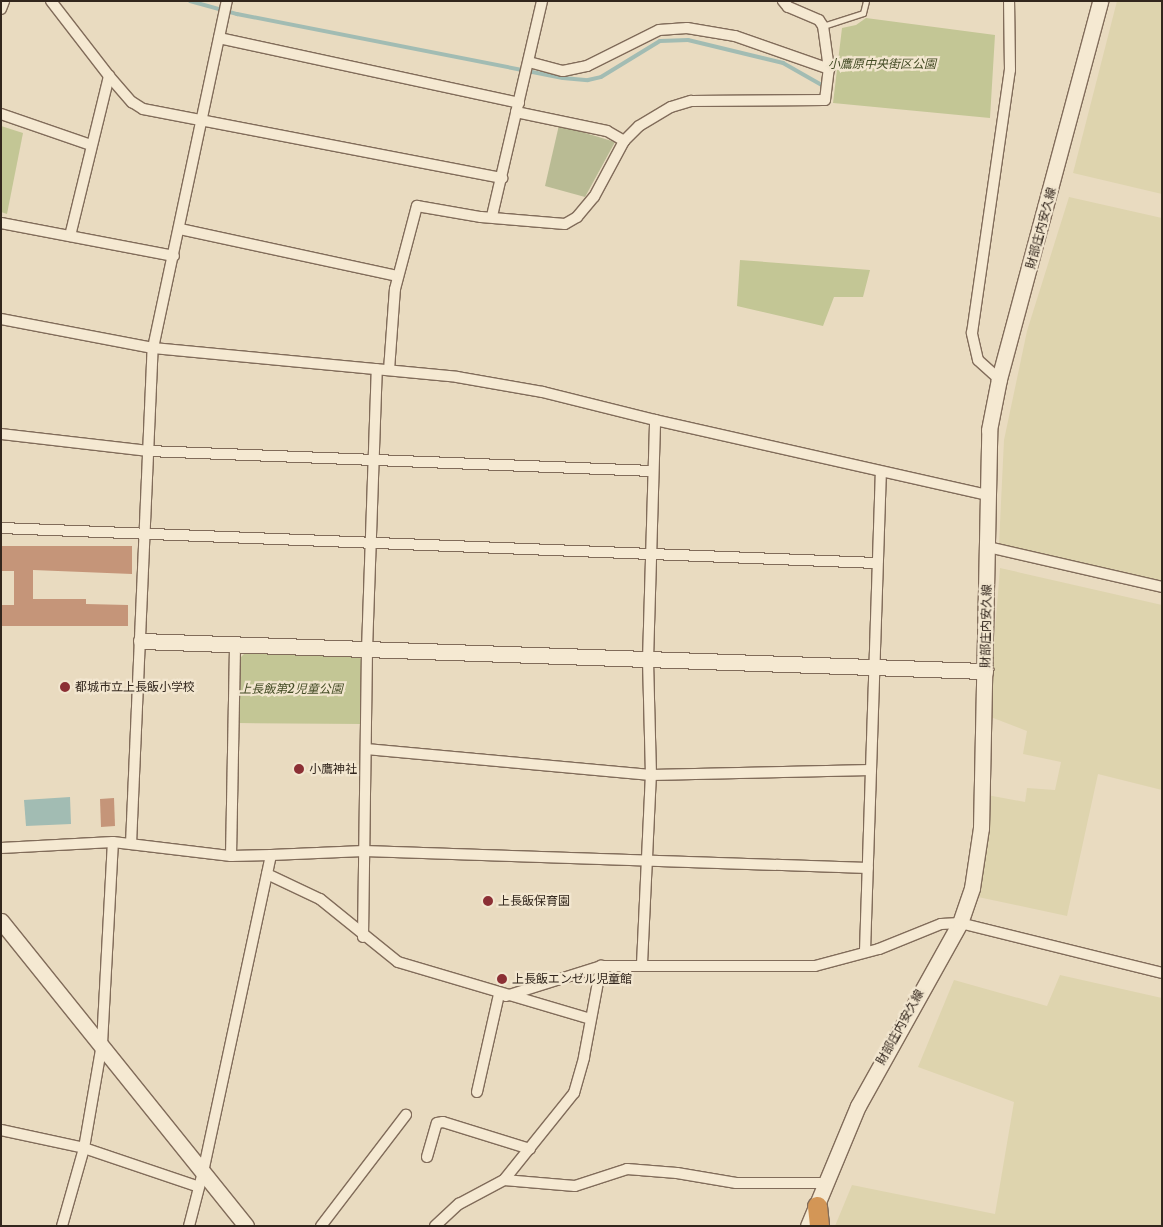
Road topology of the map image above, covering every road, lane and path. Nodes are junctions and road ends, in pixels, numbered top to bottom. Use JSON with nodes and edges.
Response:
{"nodes":[{"id":1,"x":4,"y":1,"type":"edge"},
{"id":2,"x":51,"y":1,"type":"edge"},
{"id":3,"x":227,"y":1,"type":"edge"},
{"id":4,"x":541,"y":1,"type":"edge"},
{"id":5,"x":783,"y":1,"type":"edge"},
{"id":6,"x":866,"y":1,"type":"edge"},
{"id":7,"x":1009,"y":1,"type":"edge"},
{"id":8,"x":1100,"y":1,"type":"edge"},
{"id":9,"x":1,"y":9,"type":"edge"},
{"id":10,"x":823,"y":26,"type":"junction"},
{"id":11,"x":219,"y":38,"type":"junction"},
{"id":12,"x":529,"y":62,"type":"junction"},
{"id":13,"x":829,"y":69,"type":"junction"},
{"id":14,"x":109,"y":76,"type":"junction"},
{"id":15,"x":518,"y":108,"type":"junction"},
{"id":16,"x":1,"y":114,"type":"edge"},
{"id":17,"x":201,"y":118,"type":"junction"},
{"id":18,"x":624,"y":141,"type":"junction"},
{"id":19,"x":91,"y":145,"type":"junction"},
{"id":20,"x":502,"y":178,"type":"junction"},
{"id":21,"x":492,"y":216,"type":"junction"},
{"id":22,"x":1,"y":222,"type":"edge"},
{"id":23,"x":180,"y":229,"type":"junction"},
{"id":24,"x":70,"y":236,"type":"junction"},
{"id":25,"x":174,"y":256,"type":"junction"},
{"id":26,"x":398,"y":276,"type":"junction"},
{"id":27,"x":1,"y":319,"type":"edge"},
{"id":28,"x":153,"y":348,"type":"junction"},
{"id":29,"x":377,"y":369,"type":"junction"},
{"id":30,"x":389,"y":370,"type":"junction"},
{"id":31,"x":999,"y":379,"type":"junction"},
{"id":32,"x":655,"y":420,"type":"junction"},
{"id":33,"x":1,"y":434,"type":"edge"},
{"id":34,"x":148,"y":451,"type":"junction"},
{"id":35,"x":373,"y":461,"type":"junction"},
{"id":36,"x":652,"y":471,"type":"junction"},
{"id":37,"x":881,"y":472,"type":"junction"},
{"id":38,"x":989,"y":496,"type":"junction"},
{"id":39,"x":1,"y":528,"type":"edge"},
{"id":40,"x":144,"y":534,"type":"junction"},
{"id":41,"x":371,"y":544,"type":"junction"},
{"id":42,"x":988,"y":547,"type":"junction"},
{"id":43,"x":651,"y":554,"type":"junction"},
{"id":44,"x":877,"y":563,"type":"junction"},
{"id":45,"x":1162,"y":587,"type":"edge"},
{"id":46,"x":141,"y":641,"type":"junction"},
{"id":47,"x":235,"y":644,"type":"junction"},
{"id":48,"x":367,"y":650,"type":"junction"},
{"id":49,"x":648,"y":660,"type":"junction"},
{"id":50,"x":874,"y":669,"type":"junction"},
{"id":51,"x":985,"y":671,"type":"junction"},
{"id":52,"x":366,"y":749,"type":"junction"},
{"id":53,"x":871,"y":770,"type":"junction"},
{"id":54,"x":651,"y":775,"type":"junction"},
{"id":55,"x":113,"y":842,"type":"junction"},
{"id":56,"x":131,"y":844,"type":"junction"},
{"id":57,"x":1,"y":848,"type":"edge"},
{"id":58,"x":364,"y":851,"type":"junction"},
{"id":59,"x":271,"y":854,"type":"junction"},
{"id":60,"x":231,"y":856,"type":"junction"},
{"id":61,"x":648,"y":862,"type":"junction"},
{"id":62,"x":868,"y":868,"type":"junction"},
{"id":63,"x":267,"y":874,"type":"junction"},
{"id":64,"x":1,"y":921,"type":"edge"},
{"id":65,"x":960,"y":923,"type":"junction"},
{"id":66,"x":363,"y":937,"type":"junction"},
{"id":67,"x":865,"y":951,"type":"junction"},
{"id":68,"x":642,"y":964,"type":"junction"},
{"id":69,"x":601,"y":966,"type":"junction"},
{"id":70,"x":1162,"y":974,"type":"edge"},
{"id":71,"x":503,"y":995,"type":"junction"},
{"id":72,"x":590,"y":1020,"type":"junction"},
{"id":73,"x":102,"y":1044,"type":"junction"},
{"id":74,"x":476,"y":1092,"type":"dead end"},
{"id":75,"x":406,"y":1115,"type":"dead end"},
{"id":76,"x":1,"y":1130,"type":"edge"},
{"id":77,"x":84,"y":1148,"type":"junction"},
{"id":78,"x":530,"y":1149,"type":"junction"},
{"id":79,"x":427,"y":1157,"type":"dead end"},
{"id":80,"x":203,"y":1172,"type":"junction"},
{"id":81,"x":504,"y":1180,"type":"junction"},
{"id":82,"x":826,"y":1183,"type":"junction"},
{"id":83,"x":198,"y":1187,"type":"junction"},
{"id":84,"x":817,"y":1206,"type":"junction"},
{"id":85,"x":235,"y":1219,"type":"edge"},
{"id":86,"x":62,"y":1226,"type":"edge"},
{"id":87,"x":188,"y":1226,"type":"edge"},
{"id":88,"x":246,"y":1226,"type":"edge"},
{"id":89,"x":321,"y":1226,"type":"edge"},
{"id":90,"x":434,"y":1226,"type":"edge"},
{"id":91,"x":808,"y":1226,"type":"edge"},
{"id":92,"x":819,"y":1226,"type":"edge"}],
"edges":[{"from":1,"to":9,"type":"street"},
{"from":2,"to":14,"type":"street"},
{"from":3,"to":11,"type":"street"},
{"from":4,"to":12,"type":"street"},
{"from":5,"to":10,"type":"street"},
{"from":6,"to":10,"type":"lane"},
{"from":7,"to":31,"type":"street"},
{"from":8,"to":31,"type":"main road","name":"財部庄内安久線"},
{"from":10,"to":13,"type":"street"},
{"from":11,"to":15,"type":"street"},
{"from":11,"to":17,"type":"street"},
{"from":12,"to":13,"type":"street"},
{"from":12,"to":15,"type":"street"},
{"from":13,"to":18,"type":"street"},
{"from":14,"to":17,"type":"street"},
{"from":14,"to":19,"type":"street"},
{"from":15,"to":18,"type":"street"},
{"from":15,"to":20,"type":"street"},
{"from":16,"to":19,"type":"street"},
{"from":17,"to":20,"type":"street"},
{"from":17,"to":23,"type":"street"},
{"from":18,"to":21,"type":"street"},
{"from":19,"to":24,"type":"street"},
{"from":20,"to":21,"type":"street"},
{"from":21,"to":26,"type":"street"},
{"from":22,"to":24,"type":"street"},
{"from":23,"to":25,"type":"street"},
{"from":23,"to":26,"type":"street"},
{"from":24,"to":25,"type":"street"},
{"from":25,"to":28,"type":"street"},
{"from":26,"to":30,"type":"street"},
{"from":27,"to":28,"type":"street"},
{"from":28,"to":29,"type":"street"},
{"from":28,"to":34,"type":"street"},
{"from":29,"to":30,"type":"street"},
{"from":29,"to":35,"type":"street"},
{"from":30,"to":32,"type":"street"},
{"from":31,"to":38,"type":"main road","name":"財部庄内安久線"},
{"from":32,"to":36,"type":"street"},
{"from":32,"to":37,"type":"street"},
{"from":33,"to":34,"type":"street"},
{"from":34,"to":35,"type":"street"},
{"from":34,"to":40,"type":"street"},
{"from":35,"to":36,"type":"street"},
{"from":35,"to":41,"type":"street"},
{"from":36,"to":43,"type":"street"},
{"from":37,"to":38,"type":"street"},
{"from":37,"to":44,"type":"street"},
{"from":38,"to":42,"type":"main road","name":"財部庄内安久線"},
{"from":39,"to":40,"type":"street"},
{"from":40,"to":41,"type":"street"},
{"from":40,"to":46,"type":"street"},
{"from":41,"to":43,"type":"street"},
{"from":41,"to":48,"type":"street"},
{"from":42,"to":45,"type":"street"},
{"from":42,"to":51,"type":"main road","name":"財部庄内安久線"},
{"from":43,"to":44,"type":"street"},
{"from":43,"to":49,"type":"street"},
{"from":44,"to":50,"type":"street"},
{"from":46,"to":47,"type":"main road"},
{"from":46,"to":56,"type":"street"},
{"from":47,"to":48,"type":"main road"},
{"from":47,"to":60,"type":"street"},
{"from":48,"to":49,"type":"main road"},
{"from":48,"to":52,"type":"street"},
{"from":49,"to":50,"type":"main road"},
{"from":49,"to":54,"type":"street"},
{"from":50,"to":51,"type":"main road"},
{"from":50,"to":53,"type":"street"},
{"from":51,"to":65,"type":"main road","name":"財部庄内安久線"},
{"from":52,"to":54,"type":"street"},
{"from":52,"to":58,"type":"street"},
{"from":53,"to":54,"type":"street"},
{"from":53,"to":62,"type":"street"},
{"from":54,"to":61,"type":"street"},
{"from":55,"to":56,"type":"street"},
{"from":55,"to":57,"type":"street"},
{"from":55,"to":73,"type":"street"},
{"from":56,"to":60,"type":"street"},
{"from":58,"to":59,"type":"street"},
{"from":58,"to":61,"type":"street"},
{"from":58,"to":66,"type":"street"},
{"from":59,"to":60,"type":"street"},
{"from":59,"to":63,"type":"street"},
{"from":61,"to":62,"type":"street"},
{"from":61,"to":68,"type":"street"},
{"from":62,"to":67,"type":"street"},
{"from":63,"to":66,"type":"street"},
{"from":63,"to":80,"type":"street"},
{"from":64,"to":73,"type":"main road"},
{"from":65,"to":67,"type":"street"},
{"from":65,"to":70,"type":"street"},
{"from":65,"to":82,"type":"main road","name":"財部庄内安久線"},
{"from":66,"to":71,"type":"street"},
{"from":67,"to":68,"type":"street"},
{"from":68,"to":69,"type":"street"},
{"from":69,"to":71,"type":"street"},
{"from":69,"to":72,"type":"street"},
{"from":71,"to":72,"type":"street"},
{"from":71,"to":74,"type":"street"},
{"from":72,"to":78,"type":"street"},
{"from":73,"to":77,"type":"street"},
{"from":73,"to":80,"type":"main road"},
{"from":75,"to":89,"type":"street"},
{"from":76,"to":77,"type":"street"},
{"from":77,"to":83,"type":"street"},
{"from":77,"to":86,"type":"street"},
{"from":78,"to":79,"type":"street"},
{"from":78,"to":81,"type":"street"},
{"from":80,"to":83,"type":"street"},
{"from":80,"to":85,"type":"main road"},
{"from":81,"to":82,"type":"street"},
{"from":81,"to":90,"type":"street"},
{"from":82,"to":84,"type":"main road","name":"財部庄内安久線"},
{"from":83,"to":87,"type":"street"},
{"from":84,"to":91,"type":"main road","name":"財部庄内安久線"},
{"from":84,"to":92,"type":"highway"},
{"from":85,"to":88,"type":"main road"}]}
